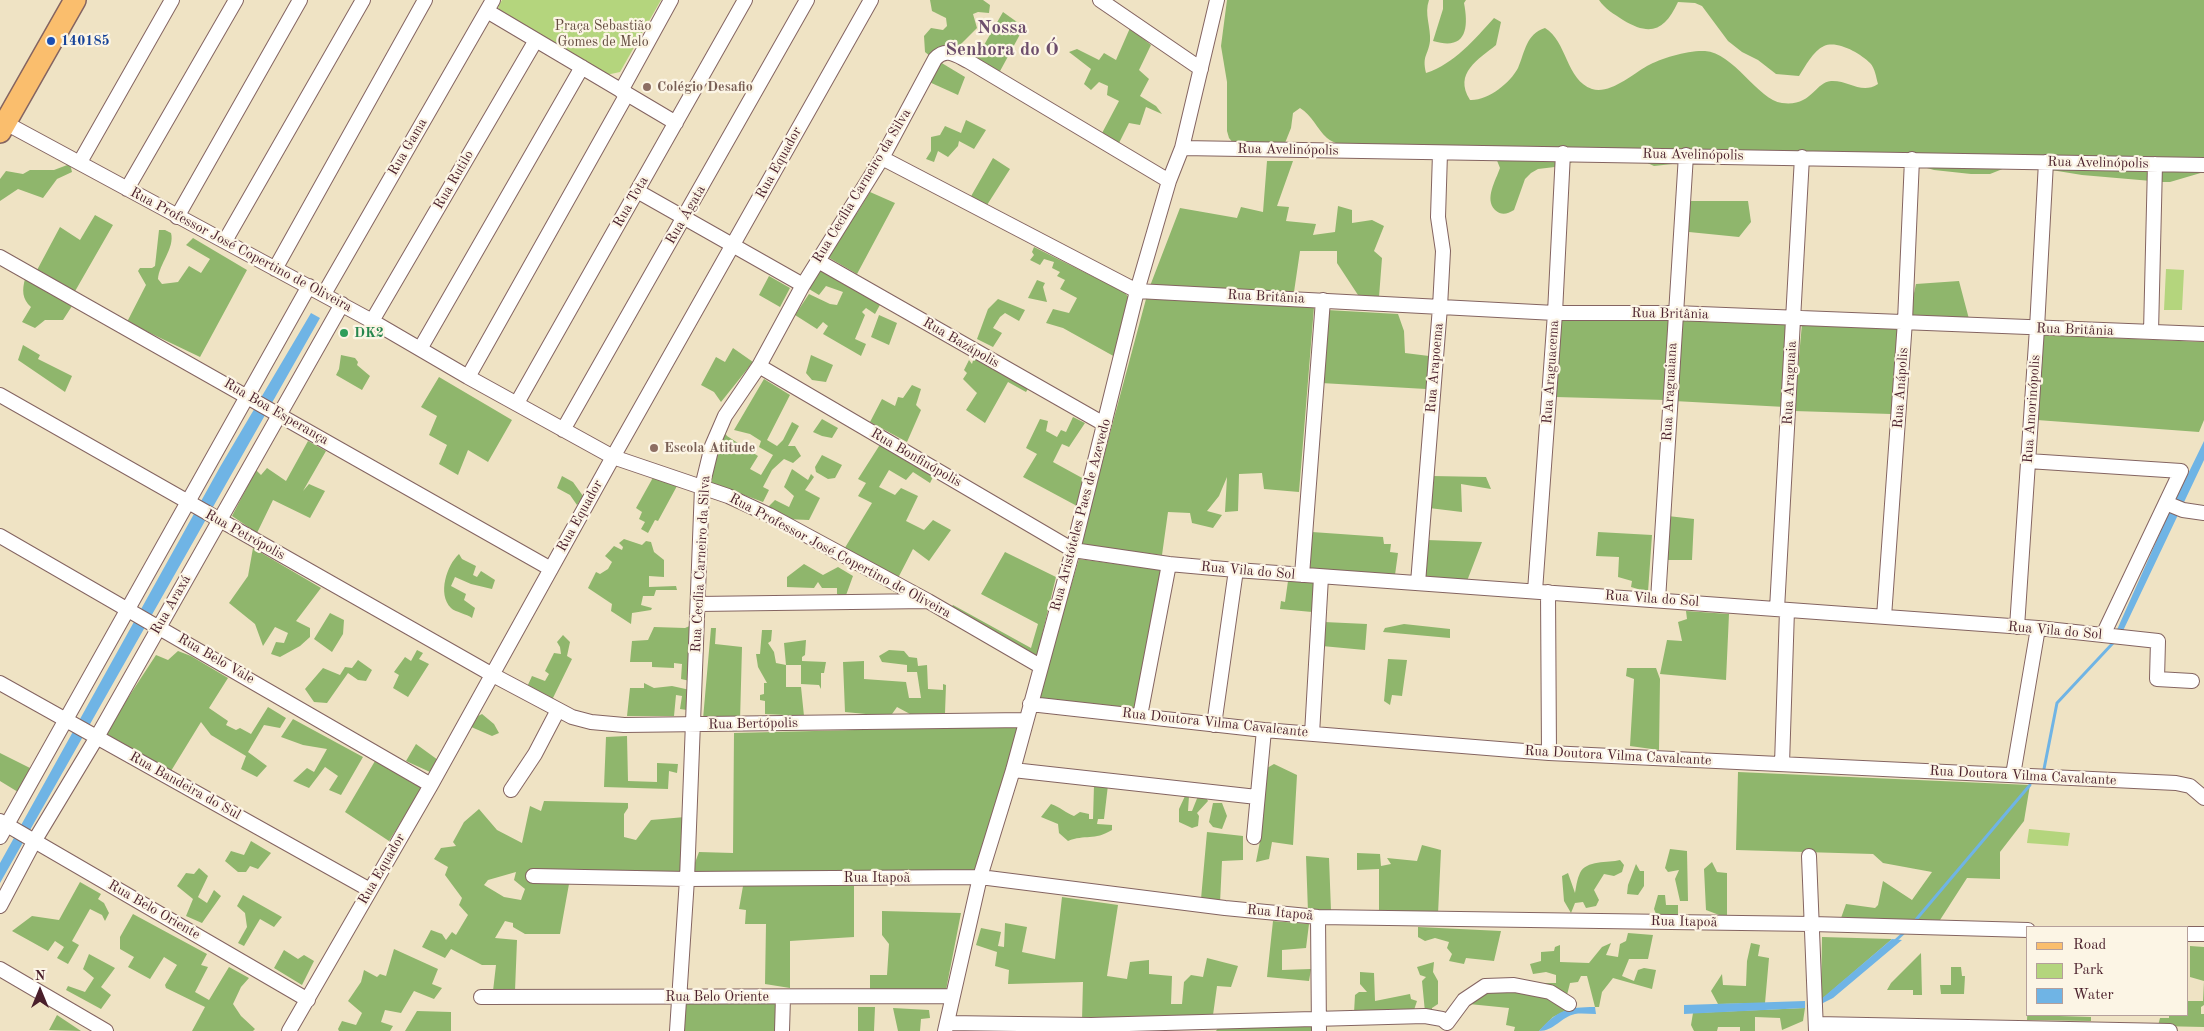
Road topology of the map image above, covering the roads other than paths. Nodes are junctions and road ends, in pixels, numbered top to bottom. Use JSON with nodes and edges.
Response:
{"nodes":[{"id":1,"x":75,"y":0,"type":"edge"},
{"id":2,"x":172,"y":0,"type":"edge"},
{"id":3,"x":236,"y":0,"type":"edge"},
{"id":4,"x":300,"y":0,"type":"edge"},
{"id":5,"x":364,"y":0,"type":"edge"},
{"id":6,"x":426,"y":0,"type":"edge"},
{"id":7,"x":671,"y":0,"type":"edge"},
{"id":8,"x":745,"y":0,"type":"edge"},
{"id":9,"x":807,"y":0,"type":"edge"},
{"id":10,"x":871,"y":0,"type":"edge"},
{"id":11,"x":1100,"y":0,"type":"edge"},
{"id":12,"x":1217,"y":0,"type":"edge"},
{"id":13,"x":490,"y":5,"type":"edge"},
{"id":14,"x":536,"y":40,"type":"junction"},
{"id":15,"x":582,"y":67,"type":"junction"},
{"id":16,"x":1202,"y":69,"type":"junction"},
{"id":17,"x":624,"y":92,"type":"junction"},
{"id":18,"x":676,"y":123,"type":"junction"},
{"id":19,"x":2,"y":125,"type":"edge"},
{"id":20,"x":1182,"y":148,"type":"junction"},
{"id":21,"x":1440,"y":153,"type":"junction"},
{"id":22,"x":1563,"y":153,"type":"junction"},
{"id":23,"x":1686,"y":155,"type":"junction"},
{"id":24,"x":1802,"y":157,"type":"junction"},
{"id":25,"x":882,"y":158,"type":"junction"},
{"id":26,"x":1912,"y":159,"type":"junction"},
{"id":27,"x":80,"y":162,"type":"junction"},
{"id":28,"x":2046,"y":162,"type":"junction"},
{"id":29,"x":2155,"y":164,"type":"junction"},
{"id":30,"x":2204,"y":165,"type":"edge"},
{"id":31,"x":1169,"y":181,"type":"junction"},
{"id":32,"x":127,"y":189,"type":"junction"},
{"id":33,"x":637,"y":191,"type":"junction"},
{"id":34,"x":177,"y":217,"type":"junction"},
{"id":35,"x":684,"y":218,"type":"junction"},
{"id":36,"x":224,"y":241,"type":"junction"},
{"id":37,"x":732,"y":246,"type":"junction"},
{"id":38,"x":0,"y":257,"type":"edge"},
{"id":39,"x":818,"y":261,"type":"junction"},
{"id":40,"x":275,"y":269,"type":"junction"},
{"id":41,"x":803,"y":285,"type":"junction"},
{"id":42,"x":309,"y":286,"type":"junction"},
{"id":43,"x":1137,"y":291,"type":"junction"},
{"id":44,"x":324,"y":294,"type":"junction"},
{"id":45,"x":1323,"y":300,"type":"junction"},
{"id":46,"x":342,"y":304,"type":"junction"},
{"id":47,"x":1440,"y":307,"type":"junction"},
{"id":48,"x":1555,"y":313,"type":"junction"},
{"id":49,"x":1675,"y":313,"type":"junction"},
{"id":50,"x":1794,"y":318,"type":"junction"},
{"id":51,"x":372,"y":320,"type":"junction"},
{"id":52,"x":1906,"y":321,"type":"junction"},
{"id":53,"x":2037,"y":328,"type":"junction"},
{"id":54,"x":2151,"y":332,"type":"junction"},
{"id":55,"x":2204,"y":334,"type":"edge"},
{"id":56,"x":420,"y":349,"type":"junction"},
{"id":57,"x":759,"y":366,"type":"junction"},
{"id":58,"x":468,"y":377,"type":"junction"},
{"id":59,"x":0,"y":395,"type":"edge"},
{"id":60,"x":250,"y":397,"type":"junction"},
{"id":61,"x":517,"y":403,"type":"junction"},
{"id":62,"x":276,"y":413,"type":"junction"},
{"id":63,"x":1104,"y":424,"type":"junction"},
{"id":64,"x":564,"y":430,"type":"junction"},
{"id":65,"x":613,"y":457,"type":"junction"},
{"id":66,"x":2028,"y":461,"type":"junction"},
{"id":67,"x":702,"y":487,"type":"junction"},
{"id":68,"x":191,"y":505,"type":"junction"},
{"id":69,"x":2173,"y":506,"type":"junction"},
{"id":70,"x":2204,"y":513,"type":"edge"},
{"id":71,"x":215,"y":518,"type":"junction"},
{"id":72,"x":0,"y":536,"type":"edge"},
{"id":73,"x":1073,"y":550,"type":"junction"},
{"id":74,"x":1169,"y":564,"type":"junction"},
{"id":75,"x":551,"y":569,"type":"junction"},
{"id":76,"x":1236,"y":570,"type":"junction"},
{"id":77,"x":1302,"y":575,"type":"junction"},
{"id":78,"x":1321,"y":577,"type":"junction"},
{"id":79,"x":1418,"y":583,"type":"junction"},
{"id":80,"x":1542,"y":591,"type":"junction"},
{"id":81,"x":1658,"y":600,"type":"junction"},
{"id":82,"x":928,"y":601,"type":"junction"},
{"id":83,"x":698,"y":604,"type":"junction"},
{"id":84,"x":1782,"y":609,"type":"junction"},
{"id":85,"x":130,"y":611,"type":"junction"},
{"id":86,"x":1884,"y":617,"type":"junction"},
{"id":87,"x":156,"y":624,"type":"junction"},
{"id":88,"x":2017,"y":627,"type":"junction"},
{"id":89,"x":2038,"y":628,"type":"junction"},
{"id":90,"x":2102,"y":635,"type":"junction"},
{"id":91,"x":1040,"y":666,"type":"junction"},
{"id":92,"x":491,"y":674,"type":"junction"},
{"id":93,"x":2192,"y":681,"type":"dead end"},
{"id":94,"x":0,"y":683,"type":"edge"},
{"id":95,"x":1030,"y":704,"type":"junction"},
{"id":96,"x":558,"y":710,"type":"junction"},
{"id":97,"x":1140,"y":716,"type":"junction"},
{"id":98,"x":1025,"y":720,"type":"junction"},
{"id":99,"x":69,"y":723,"type":"junction"},
{"id":100,"x":694,"y":724,"type":"junction"},
{"id":101,"x":1214,"y":725,"type":"junction"},
{"id":102,"x":1264,"y":730,"type":"junction"},
{"id":103,"x":1312,"y":734,"type":"junction"},
{"id":104,"x":94,"y":736,"type":"junction"},
{"id":105,"x":1549,"y":753,"type":"junction"},
{"id":106,"x":1782,"y":764,"type":"junction"},
{"id":107,"x":1013,"y":770,"type":"junction"},
{"id":108,"x":2013,"y":775,"type":"junction"},
{"id":109,"x":431,"y":785,"type":"junction"},
{"id":110,"x":511,"y":790,"type":"dead end"},
{"id":111,"x":1257,"y":797,"type":"junction"},
{"id":112,"x":2204,"y":798,"type":"edge"},
{"id":113,"x":5,"y":827,"type":"edge"},
{"id":114,"x":1254,"y":837,"type":"dead end"},
{"id":115,"x":32,"y":838,"type":"junction"},
{"id":116,"x":1809,"y":856,"type":"dead end"},
{"id":117,"x":533,"y":876,"type":"dead end"},
{"id":118,"x":980,"y":877,"type":"junction"},
{"id":119,"x":687,"y":879,"type":"junction"},
{"id":120,"x":370,"y":890,"type":"junction"},
{"id":121,"x":0,"y":906,"type":"edge"},
{"id":122,"x":1318,"y":917,"type":"junction"},
{"id":123,"x":1812,"y":924,"type":"junction"},
{"id":124,"x":2026,"y":930,"type":"edge"},
{"id":125,"x":2189,"y":934,"type":"edge"},
{"id":126,"x":2204,"y":934,"type":"edge"},
{"id":127,"x":0,"y":969,"type":"edge"},
{"id":128,"x":953,"y":996,"type":"junction"},
{"id":129,"x":482,"y":997,"type":"dead end"},
{"id":130,"x":678,"y":997,"type":"junction"},
{"id":131,"x":783,"y":997,"type":"junction"},
{"id":132,"x":308,"y":1000,"type":"junction"},
{"id":133,"x":1569,"y":1004,"type":"dead end"},
{"id":134,"x":1319,"y":1025,"type":"edge"},
{"id":135,"x":1816,"y":1026,"type":"edge"},
{"id":136,"x":946,"y":1027,"type":"edge"},
{"id":137,"x":1448,"y":1027,"type":"edge"},
{"id":138,"x":1090,"y":1028,"type":"edge"},
{"id":139,"x":1937,"y":1029,"type":"edge"},
{"id":140,"x":106,"y":1031,"type":"edge"},
{"id":141,"x":289,"y":1031,"type":"edge"},
{"id":142,"x":677,"y":1031,"type":"edge"},
{"id":143,"x":782,"y":1031,"type":"edge"},
{"id":144,"x":2088,"y":1031,"type":"edge"},
{"id":145,"x":2170,"y":1031,"type":"edge"}],
"edges":[{"from":1,"to":19,"type":"main road"},
{"from":2,"to":27,"type":"street"},
{"from":3,"to":32,"type":"street"},
{"from":4,"to":34,"type":"street"},
{"from":5,"to":36,"type":"street"},
{"from":6,"to":40,"type":"street"},
{"from":7,"to":17,"type":"street"},
{"from":8,"to":18,"type":"street","name":"Rua Tota"},
{"from":9,"to":35,"type":"street","name":"Rua Ágata"},
{"from":10,"to":37,"type":"street","name":"Rua Equador"},
{"from":11,"to":16,"type":"street"},
{"from":12,"to":16,"type":"street","name":"Rua Aristóteles Paes de Azevedo"},
{"from":13,"to":14,"type":"street"},
{"from":13,"to":44,"type":"street","name":"Rua Gama"},
{"from":14,"to":15,"type":"street"},
{"from":14,"to":51,"type":"street","name":"Rua Rutilo"},
{"from":15,"to":17,"type":"street"},
{"from":15,"to":56,"type":"street"},
{"from":16,"to":20,"type":"street","name":"Rua Aristóteles Paes de Azevedo"},
{"from":17,"to":18,"type":"street"},
{"from":17,"to":58,"type":"street"},
{"from":18,"to":33,"type":"street","name":"Rua Tota"},
{"from":19,"to":27,"type":"street","name":"Rua Professor José Copertino de Oliveira"},
{"from":20,"to":21,"type":"street","name":"Rua Avelinópolis"},
{"from":20,"to":31,"type":"street","name":"Rua Aristóteles Paes de Azevedo"},
{"from":21,"to":22,"type":"street","name":"Rua Avelinópolis"},
{"from":21,"to":47,"type":"street","name":"Rua Arapoema"},
{"from":22,"to":23,"type":"street","name":"Rua Avelinópolis"},
{"from":22,"to":48,"type":"street","name":"Rua Araguacema"},
{"from":23,"to":24,"type":"street","name":"Rua Avelinópolis"},
{"from":23,"to":49,"type":"street","name":"Rua Araguaiana"},
{"from":24,"to":26,"type":"street","name":"Rua Avelinópolis"},
{"from":24,"to":50,"type":"street","name":"Rua Araguaia"},
{"from":25,"to":31,"type":"street","name":"Rua Cecília Carneiro da Silva"},
{"from":25,"to":39,"type":"street","name":"Rua Cecília Carneiro da Silva"},
{"from":25,"to":43,"type":"street"},
{"from":26,"to":28,"type":"street","name":"Rua Avelinópolis"},
{"from":26,"to":52,"type":"street","name":"Rua Anápolis"},
{"from":27,"to":32,"type":"street","name":"Rua Professor José Copertino de Oliveira"},
{"from":28,"to":29,"type":"street","name":"Rua Avelinópolis"},
{"from":28,"to":53,"type":"street","name":"Rua Amorinópolis"},
{"from":29,"to":30,"type":"street","name":"Rua Avelinópolis"},
{"from":29,"to":54,"type":"street"},
{"from":31,"to":43,"type":"street","name":"Rua Aristóteles Paes de Azevedo"},
{"from":32,"to":34,"type":"street","name":"Rua Professor José Copertino de Oliveira"},
{"from":33,"to":35,"type":"street"},
{"from":33,"to":61,"type":"street","name":"Rua Tota"},
{"from":34,"to":36,"type":"street","name":"Rua Professor José Copertino de Oliveira"},
{"from":35,"to":37,"type":"street"},
{"from":35,"to":64,"type":"street","name":"Rua Ágata"},
{"from":36,"to":40,"type":"street","name":"Rua Professor José Copertino de Oliveira"},
{"from":37,"to":41,"type":"street"},
{"from":37,"to":65,"type":"street","name":"Rua Equador"},
{"from":38,"to":60,"type":"street","name":"Rua Boa Esperança"},
{"from":39,"to":41,"type":"street","name":"Rua Cecília Carneiro da Silva"},
{"from":39,"to":63,"type":"street","name":"Rua Bazápolis"},
{"from":40,"to":42,"type":"street","name":"Rua Professor José Copertino de Oliveira"},
{"from":41,"to":57,"type":"street","name":"Rua Cecília Carneiro da Silva"},
{"from":42,"to":44,"type":"street","name":"Rua Professor José Copertino de Oliveira"},
{"from":42,"to":60,"type":"street"},
{"from":43,"to":45,"type":"street","name":"Rua Britânia"},
{"from":43,"to":63,"type":"street","name":"Rua Aristóteles Paes de Azevedo"},
{"from":44,"to":46,"type":"street","name":"Rua Professor José Copertino de Oliveira"},
{"from":45,"to":47,"type":"street","name":"Rua Britânia"},
{"from":45,"to":77,"type":"street"},
{"from":46,"to":51,"type":"street","name":"Rua Professor José Copertino de Oliveira"},
{"from":46,"to":62,"type":"street","name":"Rua Araxá"},
{"from":47,"to":48,"type":"street","name":"Rua Britânia"},
{"from":47,"to":79,"type":"street","name":"Rua Arapoema"},
{"from":48,"to":49,"type":"street","name":"Rua Britânia"},
{"from":48,"to":80,"type":"street","name":"Rua Araguacema"},
{"from":49,"to":50,"type":"street","name":"Rua Britânia"},
{"from":49,"to":81,"type":"street","name":"Rua Araguaiana"},
{"from":50,"to":52,"type":"street","name":"Rua Britânia"},
{"from":50,"to":84,"type":"street","name":"Rua Araguaia"},
{"from":51,"to":56,"type":"street","name":"Rua Professor José Copertino de Oliveira"},
{"from":52,"to":53,"type":"street","name":"Rua Britânia"},
{"from":52,"to":86,"type":"street","name":"Rua Anápolis"},
{"from":53,"to":54,"type":"street","name":"Rua Britânia"},
{"from":53,"to":66,"type":"street","name":"Rua Amorinópolis"},
{"from":54,"to":55,"type":"street","name":"Rua Britânia"},
{"from":56,"to":58,"type":"street","name":"Rua Professor José Copertino de Oliveira"},
{"from":57,"to":67,"type":"street","name":"Rua Cecília Carneiro da Silva"},
{"from":57,"to":73,"type":"street","name":"Rua Bonfinópolis"},
{"from":58,"to":61,"type":"street","name":"Rua Professor José Copertino de Oliveira"},
{"from":59,"to":68,"type":"street","name":"Rua Petrópolis"},
{"from":60,"to":62,"type":"street","name":"Rua Boa Esperança"},
{"from":60,"to":68,"type":"street"},
{"from":61,"to":64,"type":"street","name":"Rua Professor José Copertino de Oliveira"},
{"from":62,"to":71,"type":"street","name":"Rua Araxá"},
{"from":62,"to":75,"type":"street","name":"Rua Boa Esperança"},
{"from":63,"to":73,"type":"street","name":"Rua Aristóteles Paes de Azevedo"},
{"from":64,"to":65,"type":"street","name":"Rua Professor José Copertino de Oliveira"},
{"from":65,"to":67,"type":"street","name":"Rua Professor José Copertino de Oliveira"},
{"from":65,"to":75,"type":"street","name":"Rua Equador"},
{"from":66,"to":69,"type":"street"},
{"from":66,"to":88,"type":"street","name":"Rua Amorinópolis"},
{"from":67,"to":82,"type":"street","name":"Rua Professor José Copertino de Oliveira"},
{"from":67,"to":83,"type":"street","name":"Rua Cecília Carneiro da Silva"},
{"from":68,"to":71,"type":"street","name":"Rua Petrópolis"},
{"from":68,"to":85,"type":"street"},
{"from":69,"to":70,"type":"street"},
{"from":69,"to":90,"type":"street"},
{"from":71,"to":87,"type":"street","name":"Rua Araxá"},
{"from":71,"to":92,"type":"street","name":"Rua Petrópolis"},
{"from":72,"to":85,"type":"street","name":"Rua Belo Vale"},
{"from":73,"to":74,"type":"street","name":"Rua Vila do Sol"},
{"from":73,"to":91,"type":"street","name":"Rua Aristóteles Paes de Azevedo"},
{"from":74,"to":76,"type":"street","name":"Rua Vila do Sol"},
{"from":74,"to":97,"type":"street"},
{"from":75,"to":92,"type":"street","name":"Rua Equador"},
{"from":76,"to":77,"type":"street","name":"Rua Vila do Sol"},
{"from":76,"to":101,"type":"street"},
{"from":77,"to":78,"type":"street","name":"Rua Vila do Sol"},
{"from":78,"to":79,"type":"street","name":"Rua Vila do Sol"},
{"from":78,"to":103,"type":"street"},
{"from":79,"to":80,"type":"street","name":"Rua Vila do Sol"},
{"from":80,"to":81,"type":"street","name":"Rua Vila do Sol"},
{"from":80,"to":105,"type":"street","name":"Rua Araguacema"},
{"from":81,"to":84,"type":"street","name":"Rua Vila do Sol"},
{"from":82,"to":83,"type":"street"},
{"from":82,"to":91,"type":"street","name":"Rua Professor José Copertino de Oliveira"},
{"from":83,"to":100,"type":"street","name":"Rua Cecília Carneiro da Silva"},
{"from":84,"to":86,"type":"street","name":"Rua Vila do Sol"},
{"from":84,"to":106,"type":"street","name":"Rua Araguaia"},
{"from":85,"to":87,"type":"street","name":"Rua Belo Vale"},
{"from":85,"to":99,"type":"street"},
{"from":86,"to":88,"type":"street","name":"Rua Vila do Sol"},
{"from":87,"to":104,"type":"street","name":"Rua Araxá"},
{"from":87,"to":109,"type":"street","name":"Rua Belo Vale"},
{"from":88,"to":89,"type":"street","name":"Rua Vila do Sol"},
{"from":89,"to":90,"type":"street","name":"Rua Vila do Sol"},
{"from":89,"to":108,"type":"street"},
{"from":90,"to":93,"type":"street","name":"Rua Vila do Sol"},
{"from":91,"to":95,"type":"street","name":"Rua Aristóteles Paes de Azevedo"},
{"from":92,"to":96,"type":"street","name":"Rua Bertópolis"},
{"from":92,"to":109,"type":"street","name":"Rua Equador"},
{"from":94,"to":99,"type":"street","name":"Rua Bandeira do Sul"},
{"from":95,"to":97,"type":"street","name":"Rua Doutora Vilma Cavalcante"},
{"from":95,"to":98,"type":"street","name":"Rua Aristóteles Paes de Azevedo"},
{"from":96,"to":100,"type":"street","name":"Rua Bertópolis"},
{"from":96,"to":110,"type":"street"},
{"from":97,"to":101,"type":"street","name":"Rua Doutora Vilma Cavalcante"},
{"from":98,"to":100,"type":"street","name":"Rua Bertópolis"},
{"from":98,"to":107,"type":"street","name":"Rua Aristóteles Paes de Azevedo"},
{"from":99,"to":104,"type":"street","name":"Rua Bandeira do Sul"},
{"from":99,"to":113,"type":"street"},
{"from":100,"to":119,"type":"street","name":"Rua Cecília Carneiro da Silva"},
{"from":101,"to":102,"type":"street","name":"Rua Doutora Vilma Cavalcante"},
{"from":102,"to":103,"type":"street","name":"Rua Doutora Vilma Cavalcante"},
{"from":102,"to":111,"type":"street"},
{"from":103,"to":105,"type":"street","name":"Rua Doutora Vilma Cavalcante"},
{"from":104,"to":115,"type":"street","name":"Rua Araxá"},
{"from":104,"to":120,"type":"street","name":"Rua Bandeira do Sul"},
{"from":105,"to":106,"type":"street","name":"Rua Doutora Vilma Cavalcante"},
{"from":106,"to":108,"type":"street","name":"Rua Doutora Vilma Cavalcante"},
{"from":107,"to":111,"type":"street"},
{"from":107,"to":118,"type":"street","name":"Rua Aristóteles Paes de Azevedo"},
{"from":108,"to":112,"type":"street","name":"Rua Doutora Vilma Cavalcante"},
{"from":109,"to":120,"type":"street","name":"Rua Equador"},
{"from":111,"to":114,"type":"street"},
{"from":113,"to":115,"type":"street","name":"Rua Belo Oriente"},
{"from":115,"to":121,"type":"street","name":"Rua Araxá"},
{"from":115,"to":132,"type":"street","name":"Rua Belo Oriente"},
{"from":116,"to":123,"type":"street"},
{"from":117,"to":119,"type":"street","name":"Rua Itapoã"},
{"from":118,"to":119,"type":"street","name":"Rua Itapoã"},
{"from":118,"to":122,"type":"street","name":"Rua Itapoã"},
{"from":118,"to":128,"type":"street","name":"Rua Aristóteles Paes de Azevedo"},
{"from":119,"to":130,"type":"street","name":"Rua Cecília Carneiro da Silva"},
{"from":120,"to":132,"type":"street","name":"Rua Equador"},
{"from":122,"to":123,"type":"street","name":"Rua Itapoã"},
{"from":122,"to":134,"type":"street"},
{"from":123,"to":124,"type":"street","name":"Rua Itapoã"},
{"from":123,"to":135,"type":"street"},
{"from":125,"to":126,"type":"street"},
{"from":127,"to":140,"type":"street"},
{"from":128,"to":131,"type":"street","name":"Rua Belo Oriente"},
{"from":128,"to":136,"type":"street","name":"Rua Aristóteles Paes de Azevedo"},
{"from":129,"to":130,"type":"street","name":"Rua Belo Oriente"},
{"from":130,"to":131,"type":"street","name":"Rua Belo Oriente"},
{"from":130,"to":142,"type":"street","name":"Rua Cecília Carneiro da Silva"},
{"from":131,"to":143,"type":"street"},
{"from":132,"to":141,"type":"street","name":"Rua Equador"},
{"from":133,"to":137,"type":"street"},
{"from":134,"to":137,"type":"street"},
{"from":134,"to":138,"type":"street"},
{"from":135,"to":139,"type":"street"},
{"from":136,"to":138,"type":"street"},
{"from":139,"to":144,"type":"street"},
{"from":144,"to":145,"type":"street"}]}
